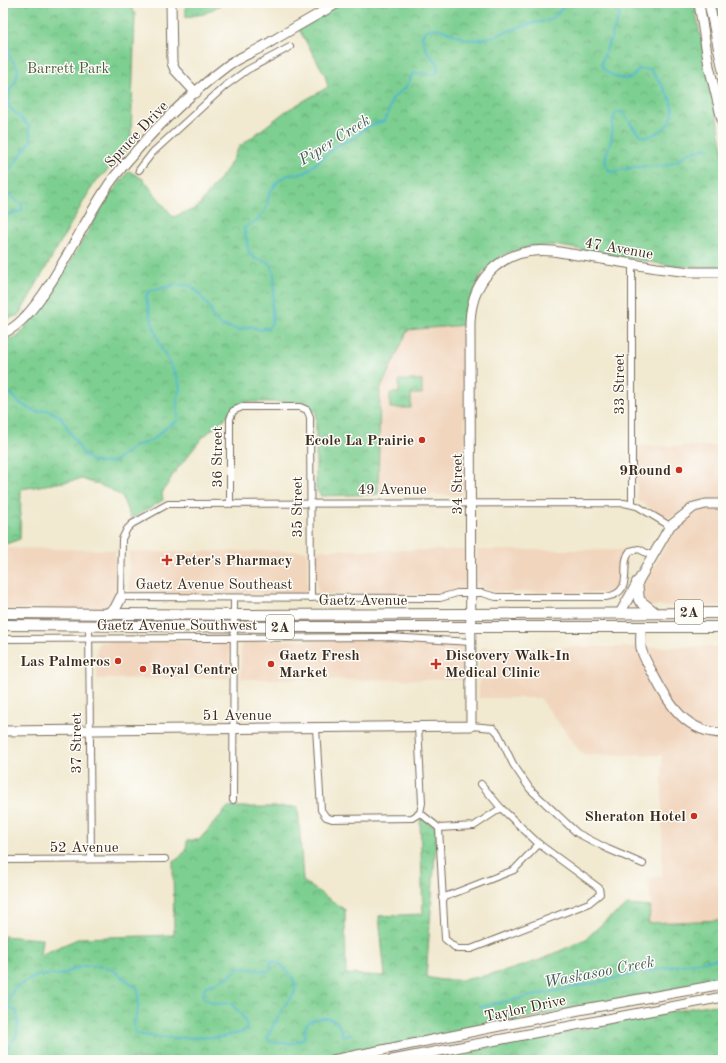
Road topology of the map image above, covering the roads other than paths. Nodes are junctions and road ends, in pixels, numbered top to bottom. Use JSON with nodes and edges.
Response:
{"nodes":[{"id":1,"x":171,"y":3,"type":"edge"},
{"id":2,"x":338,"y":3,"type":"edge"},
{"id":3,"x":698,"y":3,"type":"edge"},
{"id":4,"x":709,"y":3,"type":"edge"},
{"id":5,"x":290,"y":47,"type":"dead end"},
{"id":6,"x":723,"y":70,"type":"edge"},
{"id":7,"x":196,"y":93,"type":"junction"},
{"id":8,"x":205,"y":103,"type":"junction"},
{"id":9,"x":723,"y":124,"type":"edge"},
{"id":10,"x":139,"y":170,"type":"dead end"},
{"id":11,"x":510,"y":257,"type":"joint"},
{"id":12,"x":632,"y":264,"type":"junction"},
{"id":13,"x":723,"y":272,"type":"edge"},
{"id":14,"x":3,"y":333,"type":"edge"},
{"id":15,"x":233,"y":411,"type":"joint"},
{"id":16,"x":230,"y":503,"type":"junction"},
{"id":17,"x":310,"y":503,"type":"junction"},
{"id":18,"x":471,"y":503,"type":"junction"},
{"id":19,"x":632,"y":504,"type":"junction"},
{"id":20,"x":723,"y":504,"type":"edge"},
{"id":21,"x":670,"y":526,"type":"junction"},
{"id":22,"x":652,"y":556,"type":"junction"},
{"id":23,"x":637,"y":582,"type":"junction"},
{"id":24,"x":471,"y":593,"type":"junction"},
{"id":25,"x":122,"y":597,"type":"junction"},
{"id":26,"x":234,"y":598,"type":"junction"},
{"id":27,"x":311,"y":598,"type":"junction"},
{"id":28,"x":654,"y":612,"type":"junction"},
{"id":29,"x":703,"y":612,"type":"junction"},
{"id":30,"x":723,"y":612,"type":"edge"},
{"id":31,"x":3,"y":613,"type":"edge"},
{"id":32,"x":620,"y":613,"type":"junction"},
{"id":33,"x":106,"y":614,"type":"junction"},
{"id":34,"x":134,"y":614,"type":"junction"},
{"id":35,"x":234,"y":615,"type":"junction"},
{"id":36,"x":471,"y":615,"type":"junction"},
{"id":37,"x":3,"y":625,"type":"edge"},
{"id":38,"x":89,"y":626,"type":"junction"},
{"id":39,"x":471,"y":626,"type":"junction"},
{"id":40,"x":233,"y":627,"type":"junction"},
{"id":41,"x":540,"y":627,"type":"junction"},
{"id":42,"x":641,"y":627,"type":"junction"},
{"id":43,"x":707,"y":627,"type":"junction"},
{"id":44,"x":723,"y":627,"type":"edge"},
{"id":45,"x":723,"y":631,"type":"edge"},
{"id":46,"x":233,"y":638,"type":"junction"},
{"id":47,"x":3,"y":639,"type":"edge"},
{"id":48,"x":90,"y":639,"type":"junction"},
{"id":49,"x":471,"y":642,"type":"junction"},
{"id":50,"x":471,"y":726,"type":"junction"},
{"id":51,"x":418,"y":727,"type":"junction"},
{"id":52,"x":316,"y":728,"type":"junction"},
{"id":53,"x":233,"y":729,"type":"junction"},
{"id":54,"x":90,"y":730,"type":"junction"},
{"id":55,"x":3,"y":731,"type":"edge"},
{"id":56,"x":723,"y":733,"type":"edge"},
{"id":57,"x":481,"y":784,"type":"dead end"},
{"id":58,"x":233,"y":800,"type":"dead end"},
{"id":59,"x":501,"y":808,"type":"junction"},
{"id":60,"x":420,"y":813,"type":"junction"},
{"id":61,"x":439,"y":828,"type":"junction"},
{"id":62,"x":539,"y":844,"type":"junction"},
{"id":63,"x":91,"y":859,"type":"junction"},
{"id":64,"x":165,"y":859,"type":"dead end"},
{"id":65,"x":3,"y":860,"type":"edge"},
{"id":66,"x":642,"y":864,"type":"dead end"},
{"id":67,"x":442,"y":898,"type":"junction"},
{"id":68,"x":723,"y":984,"type":"edge"},
{"id":69,"x":723,"y":996,"type":"edge"},
{"id":70,"x":333,"y":1060,"type":"edge"},
{"id":71,"x":392,"y":1060,"type":"edge"}],
"edges":[{"from":1,"to":7,"type":"street"},
{"from":2,"to":7,"type":"street","name":"Spruce Drive"},
{"from":3,"to":9,"type":"street"},
{"from":4,"to":6,"type":"street"},
{"from":5,"to":8,"type":"street","name":"Spruce Drive"},
{"from":7,"to":8,"type":"street"},
{"from":7,"to":14,"type":"street","name":"Spruce Drive"},
{"from":8,"to":10,"type":"street","name":"Spruce Drive"},
{"from":11,"to":12,"type":"street","name":"47 Avenue"},
{"from":11,"to":18,"type":"street","name":"34 Street"},
{"from":12,"to":13,"type":"street","name":"47 Avenue"},
{"from":12,"to":19,"type":"street","name":"33 Street"},
{"from":15,"to":16,"type":"street","name":"36 Street"},
{"from":15,"to":17,"type":"street","name":"35 Street"},
{"from":16,"to":17,"type":"street","name":"49 Avenue"},
{"from":16,"to":25,"type":"street","name":"49 Avenue"},
{"from":17,"to":18,"type":"street","name":"49 Avenue"},
{"from":17,"to":27,"type":"street","name":"35 Street"},
{"from":18,"to":19,"type":"street","name":"49 Avenue"},
{"from":18,"to":24,"type":"street","name":"34 Street"},
{"from":19,"to":21,"type":"street","name":"49 Avenue"},
{"from":20,"to":21,"type":"street"},
{"from":21,"to":22,"type":"street"},
{"from":22,"to":23,"type":"street"},
{"from":22,"to":24,"type":"street","name":"Gaetz Avenue Southeast"},
{"from":23,"to":28,"type":"main road"},
{"from":23,"to":32,"type":"street"},
{"from":24,"to":27,"type":"street","name":"Gaetz Avenue Southeast"},
{"from":24,"to":36,"type":"street","name":"34 Street"},
{"from":25,"to":26,"type":"street","name":"Gaetz Avenue Southeast"},
{"from":25,"to":33,"type":"main road"},
{"from":25,"to":34,"type":"main road"},
{"from":26,"to":27,"type":"street","name":"Gaetz Avenue Southeast"},
{"from":26,"to":35,"type":"street"},
{"from":28,"to":29,"type":"main road","name":"Gaetz Avenue","number":"2A"},
{"from":28,"to":32,"type":"main road","name":"Gaetz Avenue","number":"2A"},
{"from":29,"to":30,"type":"main road","name":"Gaetz Avenue","number":"2A"},
{"from":29,"to":42,"type":"main road"},
{"from":31,"to":33,"type":"main road","name":"Gaetz Avenue","number":"2A"},
{"from":32,"to":36,"type":"main road","name":"Gaetz Avenue","number":"2A"},
{"from":32,"to":41,"type":"main road"},
{"from":33,"to":34,"type":"main road","name":"Gaetz Avenue","number":"2A"},
{"from":34,"to":35,"type":"main road","name":"Gaetz Avenue","number":"2A"},
{"from":35,"to":36,"type":"main road","name":"Gaetz Avenue","number":"2A"},
{"from":35,"to":40,"type":"street"},
{"from":36,"to":39,"type":"street","name":"34 Street"},
{"from":37,"to":38,"type":"main road","name":"Gaetz Avenue","number":"2A"},
{"from":38,"to":40,"type":"main road","name":"Gaetz Avenue","number":"2A"},
{"from":38,"to":48,"type":"street","name":"37 Street"},
{"from":39,"to":40,"type":"main road","name":"Gaetz Avenue","number":"2A"},
{"from":39,"to":41,"type":"main road","name":"Gaetz Avenue","number":"2A"},
{"from":39,"to":49,"type":"street","name":"34 Street"},
{"from":40,"to":46,"type":"street"},
{"from":41,"to":42,"type":"main road","name":"Gaetz Avenue","number":"2A"},
{"from":42,"to":43,"type":"main road","name":"Gaetz Avenue","number":"2A"},
{"from":42,"to":56,"type":"street"},
{"from":43,"to":44,"type":"main road","name":"Gaetz Avenue","number":"2A"},
{"from":43,"to":45,"type":"main road"},
{"from":46,"to":48,"type":"street","name":"Gaetz Avenue Southwest"},
{"from":46,"to":49,"type":"street","name":"Gaetz Avenue Southwest"},
{"from":46,"to":53,"type":"street"},
{"from":47,"to":48,"type":"street","name":"Gaetz Avenue Southwest"},
{"from":48,"to":54,"type":"street","name":"37 Street"},
{"from":49,"to":50,"type":"street","name":"34 Street"},
{"from":50,"to":51,"type":"street","name":"51 Avenue"},
{"from":50,"to":66,"type":"street"},
{"from":51,"to":52,"type":"street","name":"51 Avenue"},
{"from":51,"to":60,"type":"street"},
{"from":52,"to":53,"type":"street","name":"51 Avenue"},
{"from":52,"to":60,"type":"street"},
{"from":53,"to":54,"type":"street","name":"51 Avenue"},
{"from":53,"to":58,"type":"street"},
{"from":54,"to":55,"type":"street","name":"51 Avenue"},
{"from":54,"to":63,"type":"street","name":"37 Street"},
{"from":57,"to":59,"type":"street"},
{"from":59,"to":61,"type":"street"},
{"from":59,"to":62,"type":"street"},
{"from":60,"to":61,"type":"street"},
{"from":61,"to":67,"type":"street"},
{"from":62,"to":67,"type":"street"},
{"from":62,"to":67,"type":"street"},
{"from":63,"to":64,"type":"street","name":"52 Avenue"},
{"from":63,"to":65,"type":"street","name":"52 Avenue"},
{"from":68,"to":70,"type":"street","name":"Taylor Drive"},
{"from":69,"to":71,"type":"street","name":"Taylor Drive"}]}
